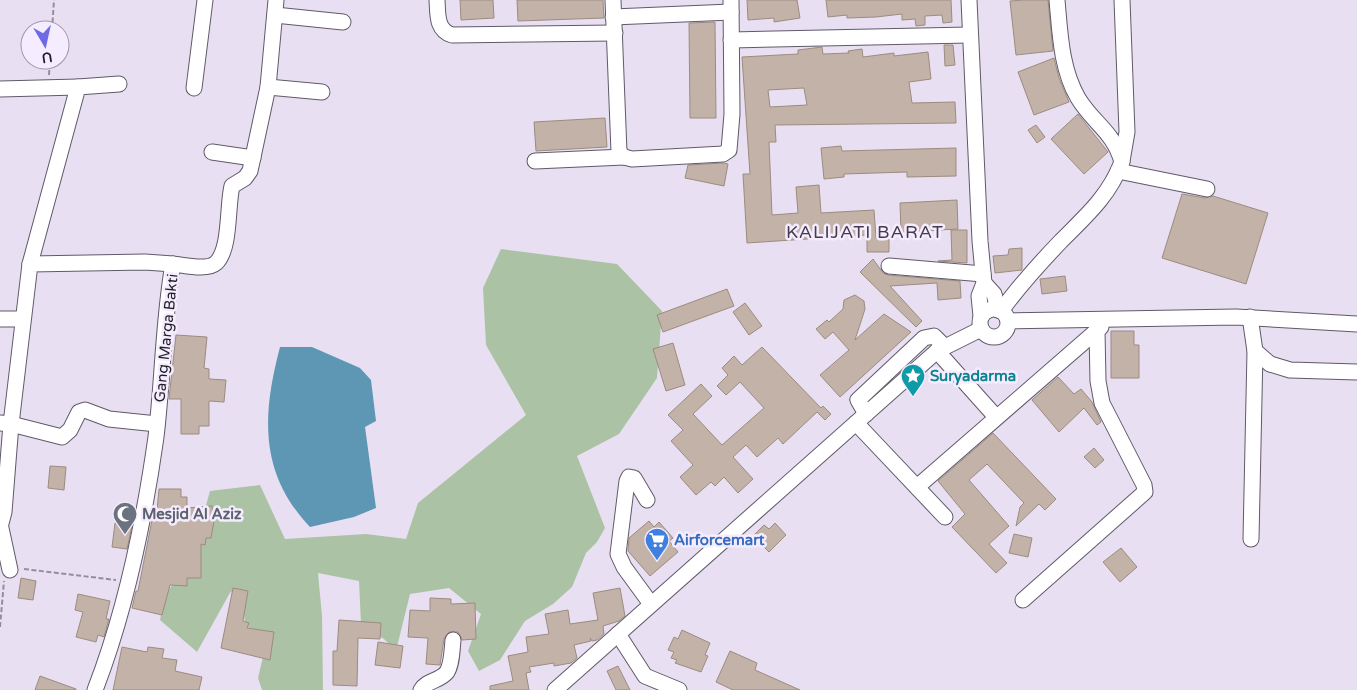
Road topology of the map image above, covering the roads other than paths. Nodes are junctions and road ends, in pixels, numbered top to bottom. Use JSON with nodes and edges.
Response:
{"nodes":[{"id":1,"x":205,"y":0,"type":"edge"},
{"id":2,"x":437,"y":0,"type":"edge"},
{"id":3,"x":613,"y":0,"type":"edge"},
{"id":4,"x":969,"y":0,"type":"edge"},
{"id":5,"x":1057,"y":0,"type":"edge"},
{"id":6,"x":1122,"y":0,"type":"edge"},
{"id":7,"x":731,"y":6,"type":"edge"},
{"id":8,"x":275,"y":7,"type":"edge"},
{"id":9,"x":613,"y":17,"type":"junction"},
{"id":10,"x":343,"y":22,"type":"dead end"},
{"id":11,"x":615,"y":33,"type":"junction"},
{"id":12,"x":969,"y":35,"type":"junction"},
{"id":13,"x":731,"y":40,"type":"junction"},
{"id":14,"x":119,"y":84,"type":"dead end"},
{"id":15,"x":78,"y":87,"type":"junction"},
{"id":16,"x":194,"y":88,"type":"dead end"},
{"id":17,"x":268,"y":88,"type":"junction"},
{"id":18,"x":0,"y":89,"type":"edge"},
{"id":19,"x":322,"y":92,"type":"dead end"},
{"id":20,"x":212,"y":152,"type":"dead end"},
{"id":21,"x":624,"y":157,"type":"junction"},
{"id":22,"x":253,"y":158,"type":"junction"},
{"id":23,"x":534,"y":161,"type":"dead end"},
{"id":24,"x":1120,"y":166,"type":"junction"},
{"id":25,"x":1207,"y":189,"type":"dead end"},
{"id":26,"x":30,"y":264,"type":"junction"},
{"id":27,"x":173,"y":264,"type":"junction"},
{"id":28,"x":889,"y":266,"type":"dead end"},
{"id":29,"x":984,"y":279,"type":"junction"},
{"id":30,"x":1002,"y":314,"type":"junction"},
{"id":31,"x":1250,"y":317,"type":"junction"},
{"id":32,"x":1113,"y":318,"type":"junction"},
{"id":33,"x":0,"y":319,"type":"edge"},
{"id":34,"x":22,"y":319,"type":"junction"},
{"id":35,"x":981,"y":322,"type":"junction"},
{"id":36,"x":1357,"y":324,"type":"edge"},
{"id":37,"x":1097,"y":331,"type":"junction"},
{"id":38,"x":941,"y":348,"type":"junction"},
{"id":39,"x":1255,"y":350,"type":"junction"},
{"id":40,"x":1357,"y":372,"type":"edge"},
{"id":41,"x":996,"y":417,"type":"junction"},
{"id":42,"x":861,"y":418,"type":"junction"},
{"id":43,"x":5,"y":423,"type":"edge"},
{"id":44,"x":157,"y":424,"type":"junction"},
{"id":45,"x":918,"y":486,"type":"junction"},
{"id":46,"x":647,"y":500,"type":"dead end"},
{"id":47,"x":945,"y":516,"type":"dead end"},
{"id":48,"x":0,"y":527,"type":"edge"},
{"id":49,"x":1251,"y":539,"type":"dead end"},
{"id":50,"x":10,"y":570,"type":"road end"},
{"id":51,"x":1023,"y":600,"type":"dead end"},
{"id":52,"x":651,"y":604,"type":"junction"},
{"id":53,"x":618,"y":634,"type":"junction"},
{"id":54,"x":453,"y":640,"type":"dead end"},
{"id":55,"x":95,"y":690,"type":"edge"},
{"id":56,"x":421,"y":690,"type":"edge"},
{"id":57,"x":555,"y":690,"type":"edge"},
{"id":58,"x":679,"y":690,"type":"edge"}],
"edges":[{"from":1,"to":16,"type":"street"},
{"from":2,"to":11,"type":"street"},
{"from":3,"to":9,"type":"street"},
{"from":4,"to":12,"type":"street"},
{"from":5,"to":24,"type":"street"},
{"from":6,"to":24,"type":"street"},
{"from":7,"to":9,"type":"street"},
{"from":7,"to":13,"type":"street"},
{"from":8,"to":10,"type":"street"},
{"from":8,"to":17,"type":"street"},
{"from":9,"to":11,"type":"street"},
{"from":11,"to":21,"type":"street"},
{"from":12,"to":13,"type":"street"},
{"from":12,"to":29,"type":"street"},
{"from":13,"to":21,"type":"street"},
{"from":14,"to":15,"type":"street"},
{"from":15,"to":18,"type":"street"},
{"from":15,"to":26,"type":"street"},
{"from":17,"to":19,"type":"street"},
{"from":17,"to":22,"type":"street"},
{"from":20,"to":22,"type":"street"},
{"from":21,"to":23,"type":"street"},
{"from":22,"to":27,"type":"street"},
{"from":24,"to":25,"type":"street"},
{"from":24,"to":30,"type":"street"},
{"from":26,"to":27,"type":"street","name":"Gang Marga Bakti"},
{"from":26,"to":34,"type":"street"},
{"from":27,"to":44,"type":"street","name":"Gang Marga Bakti"},
{"from":28,"to":29,"type":"street"},
{"from":29,"to":30,"type":"street"},
{"from":29,"to":35,"type":"street"},
{"from":30,"to":32,"type":"street"},
{"from":30,"to":35,"type":"street"},
{"from":30,"to":35,"type":"street"},
{"from":31,"to":32,"type":"street"},
{"from":31,"to":36,"type":"street"},
{"from":31,"to":39,"type":"street"},
{"from":32,"to":37,"type":"street"},
{"from":33,"to":34,"type":"street"},
{"from":34,"to":43,"type":"street"},
{"from":35,"to":38,"type":"street"},
{"from":37,"to":41,"type":"street"},
{"from":37,"to":51,"type":"street"},
{"from":38,"to":41,"type":"street"},
{"from":38,"to":42,"type":"street"},
{"from":39,"to":40,"type":"street"},
{"from":39,"to":49,"type":"street"},
{"from":41,"to":45,"type":"street"},
{"from":42,"to":45,"type":"street"},
{"from":42,"to":52,"type":"street"},
{"from":43,"to":44,"type":"street"},
{"from":43,"to":48,"type":"street"},
{"from":44,"to":55,"type":"street","name":"Gang Marga Bakti"},
{"from":45,"to":47,"type":"street"},
{"from":46,"to":52,"type":"street"},
{"from":48,"to":50,"type":"street"},
{"from":52,"to":53,"type":"street"},
{"from":53,"to":57,"type":"street"},
{"from":53,"to":58,"type":"street"},
{"from":54,"to":56,"type":"street"}]}
